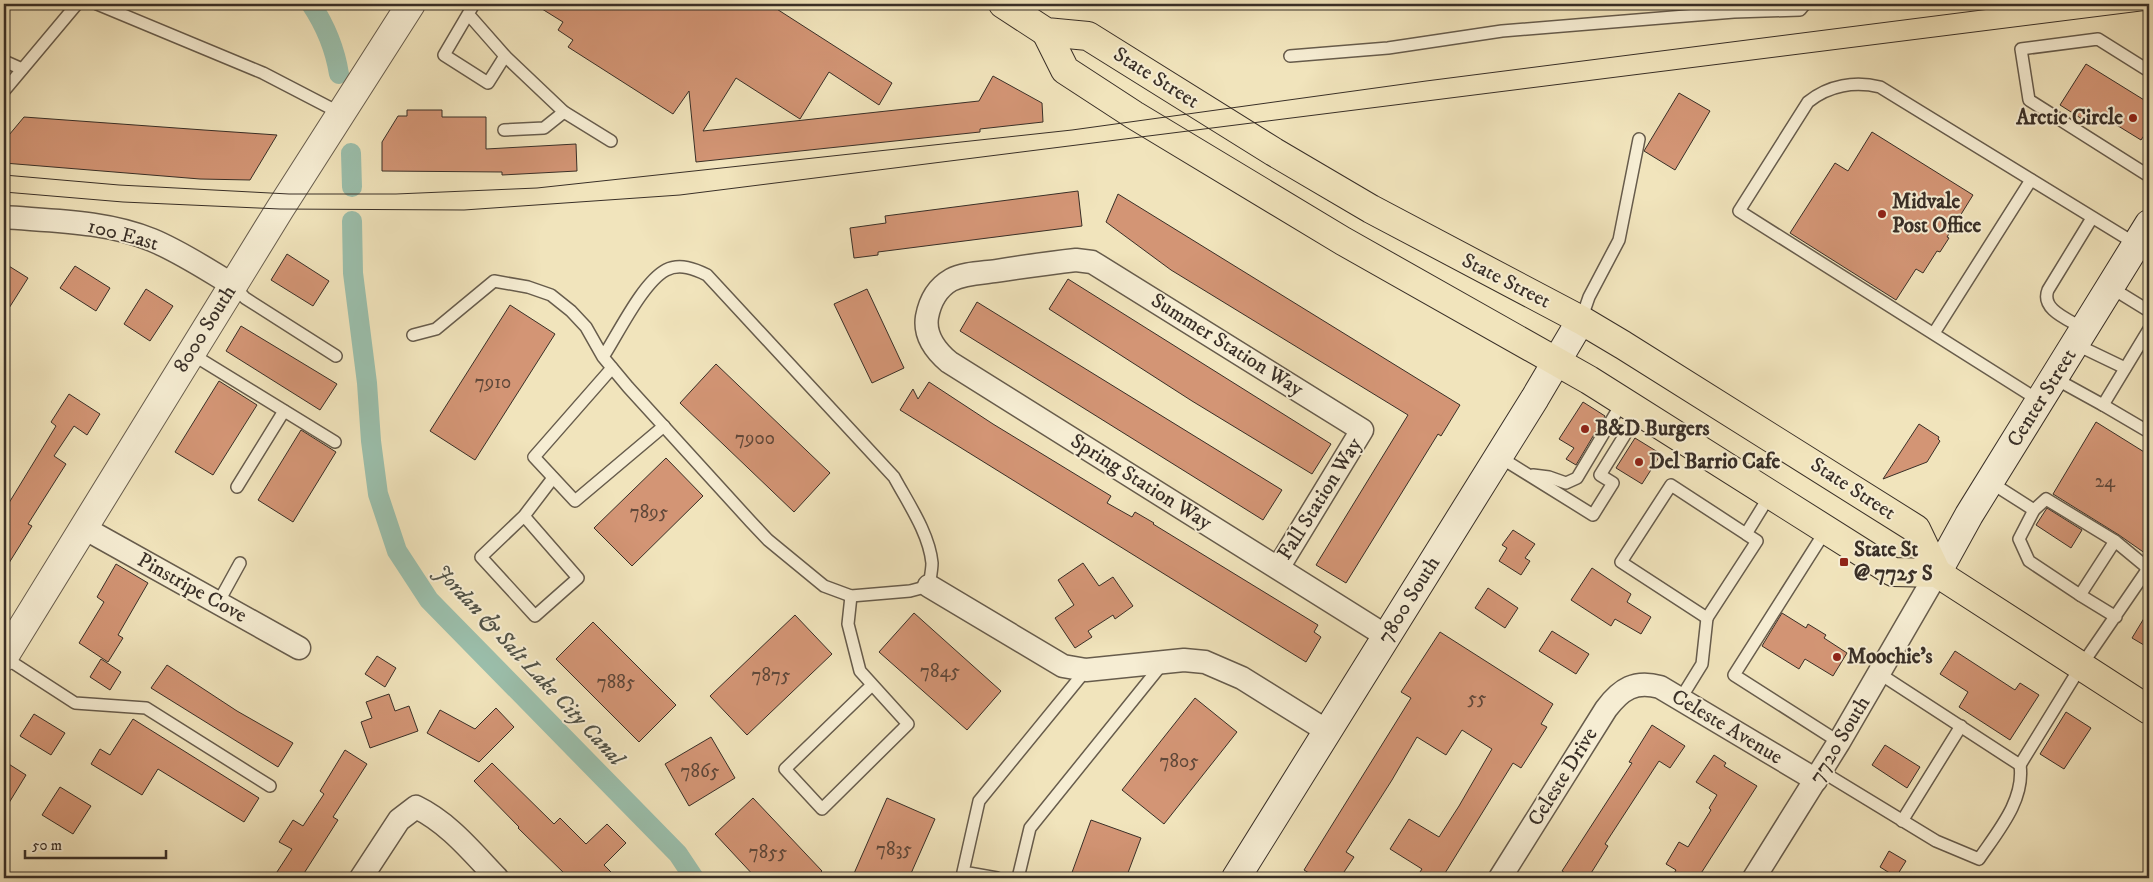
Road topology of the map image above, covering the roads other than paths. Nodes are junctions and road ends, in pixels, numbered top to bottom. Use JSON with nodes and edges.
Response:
{"nodes":[{"id":1,"x":77,"y":4,"type":"edge"},
{"id":2,"x":97,"y":4,"type":"edge"},
{"id":3,"x":411,"y":4,"type":"edge"},
{"id":4,"x":474,"y":4,"type":"edge"},
{"id":5,"x":1003,"y":4,"type":"edge"},
{"id":6,"x":1805,"y":4,"type":"edge"},
{"id":7,"x":469,"y":15,"type":"junction"},
{"id":8,"x":1046,"y":32,"type":"junction"},
{"id":9,"x":506,"y":56,"type":"junction"},
{"id":10,"x":1290,"y":56,"type":"dead end"},
{"id":11,"x":4,"y":61,"type":"edge"},
{"id":12,"x":22,"y":70,"type":"junction"},
{"id":13,"x":2149,"y":71,"type":"edge"},
{"id":14,"x":4,"y":91,"type":"edge"},
{"id":15,"x":564,"y":112,"type":"junction"},
{"id":16,"x":342,"y":114,"type":"junction"},
{"id":17,"x":504,"y":130,"type":"dead end"},
{"id":18,"x":1639,"y":139,"type":"dead end"},
{"id":19,"x":611,"y":141,"type":"dead end"},
{"id":20,"x":2149,"y":176,"type":"edge"},
{"id":21,"x":2031,"y":180,"type":"junction"},
{"id":22,"x":4,"y":217,"type":"edge"},
{"id":23,"x":2092,"y":218,"type":"junction"},
{"id":24,"x":2145,"y":240,"type":"edge"},
{"id":25,"x":1092,"y":262,"type":"joint"},
{"id":26,"x":233,"y":285,"type":"junction"},
{"id":27,"x":2110,"y":287,"type":"junction"},
{"id":28,"x":2149,"y":311,"type":"edge"},
{"id":29,"x":1580,"y":320,"type":"junction"},
{"id":30,"x":2149,"y":329,"type":"edge"},
{"id":31,"x":1934,"y":333,"type":"junction"},
{"id":32,"x":413,"y":334,"type":"dead end"},
{"id":33,"x":2080,"y":337,"type":"junction"},
{"id":34,"x":190,"y":352,"type":"junction"},
{"id":35,"x":336,"y":356,"type":"dead end"},
{"id":36,"x":604,"y":357,"type":"junction"},
{"id":37,"x":1557,"y":362,"type":"junction"},
{"id":38,"x":612,"y":368,"type":"junction"},
{"id":39,"x":2125,"y":368,"type":"junction"},
{"id":40,"x":2054,"y":378,"type":"junction"},
{"id":41,"x":2040,"y":401,"type":"junction"},
{"id":42,"x":2103,"y":405,"type":"junction"},
{"id":43,"x":1631,"y":407,"type":"junction"},
{"id":44,"x":284,"y":411,"type":"junction"},
{"id":45,"x":664,"y":426,"type":"junction"},
{"id":46,"x":1362,"y":430,"type":"joint"},
{"id":47,"x":2149,"y":432,"type":"edge"},
{"id":48,"x":335,"y":442,"type":"dead end"},
{"id":49,"x":1498,"y":456,"type":"junction"},
{"id":50,"x":1529,"y":475,"type":"junction"},
{"id":51,"x":553,"y":478,"type":"junction"},
{"id":52,"x":1990,"y":482,"type":"junction"},
{"id":53,"x":237,"y":487,"type":"dead end"},
{"id":54,"x":1770,"y":495,"type":"junction"},
{"id":55,"x":2034,"y":510,"type":"junction"},
{"id":56,"x":524,"y":516,"type":"junction"},
{"id":57,"x":84,"y":528,"type":"junction"},
{"id":58,"x":1826,"y":530,"type":"junction"},
{"id":59,"x":1746,"y":534,"type":"junction"},
{"id":60,"x":2115,"y":541,"type":"junction"},
{"id":61,"x":240,"y":563,"type":"dead end"},
{"id":62,"x":1278,"y":568,"type":"junction"},
{"id":63,"x":1937,"y":573,"type":"junction"},
{"id":64,"x":928,"y":586,"type":"junction"},
{"id":65,"x":2080,"y":595,"type":"junction"},
{"id":66,"x":851,"y":596,"type":"junction"},
{"id":67,"x":218,"y":603,"type":"junction"},
{"id":68,"x":1707,"y":618,"type":"junction"},
{"id":69,"x":2116,"y":618,"type":"junction"},
{"id":70,"x":1386,"y":636,"type":"junction"},
{"id":71,"x":300,"y":648,"type":"dead end"},
{"id":72,"x":5,"y":653,"type":"edge"},
{"id":73,"x":1164,"y":662,"type":"junction"},
{"id":74,"x":2081,"y":666,"type":"junction"},
{"id":75,"x":1086,"y":670,"type":"junction"},
{"id":76,"x":1880,"y":674,"type":"junction"},
{"id":77,"x":1635,"y":685,"type":"joint"},
{"id":78,"x":872,"y":686,"type":"junction"},
{"id":79,"x":1681,"y":698,"type":"junction"},
{"id":80,"x":2149,"y":710,"type":"edge"},
{"id":81,"x":1961,"y":726,"type":"junction"},
{"id":82,"x":1327,"y":731,"type":"junction"},
{"id":83,"x":1840,"y":742,"type":"junction"},
{"id":84,"x":2020,"y":764,"type":"junction"},
{"id":85,"x":1818,"y":776,"type":"junction"},
{"id":86,"x":270,"y":786,"type":"dead end"},
{"id":87,"x":1902,"y":821,"type":"junction"},
{"id":88,"x":360,"y":878,"type":"edge"},
{"id":89,"x":497,"y":878,"type":"edge"},
{"id":90,"x":997,"y":878,"type":"edge"},
{"id":91,"x":1018,"y":878,"type":"edge"},
{"id":92,"x":1236,"y":878,"type":"edge"},
{"id":93,"x":1500,"y":878,"type":"edge"},
{"id":94,"x":1754,"y":878,"type":"edge"}],
"edges":[{"from":1,"to":12,"type":"lane"},
{"from":2,"to":16,"type":"lane"},
{"from":3,"to":16,"type":"main road","name":"8000 South"},
{"from":4,"to":7,"type":"lane"},
{"from":5,"to":8,"type":"main road","name":"State Street"},
{"from":6,"to":10,"type":"lane"},
{"from":7,"to":9,"type":"lane"},
{"from":7,"to":9,"type":"lane"},
{"from":8,"to":29,"type":"main road","name":"State Street"},
{"from":8,"to":37,"type":"main road","name":"State Street"},
{"from":9,"to":15,"type":"lane"},
{"from":11,"to":12,"type":"lane"},
{"from":12,"to":14,"type":"lane"},
{"from":13,"to":20,"type":"lane"},
{"from":15,"to":17,"type":"lane"},
{"from":15,"to":19,"type":"lane"},
{"from":16,"to":26,"type":"main road","name":"8000 South"},
{"from":18,"to":29,"type":"lane"},
{"from":21,"to":23,"type":"lane"},
{"from":21,"to":31,"type":"lane"},
{"from":21,"to":31,"type":"lane"},
{"from":22,"to":26,"type":"street","name":"100 East"},
{"from":23,"to":24,"type":"lane"},
{"from":23,"to":33,"type":"lane"},
{"from":24,"to":27,"type":"main road","name":"Center Street"},
{"from":25,"to":46,"type":"street","name":"Summer Station Way"},
{"from":25,"to":62,"type":"street","name":"Spring Station Way"},
{"from":26,"to":34,"type":"main road","name":"8000 South"},
{"from":26,"to":35,"type":"lane"},
{"from":27,"to":28,"type":"lane"},
{"from":27,"to":33,"type":"main road","name":"Center Street"},
{"from":29,"to":37,"type":"main road","name":"7800 South"},
{"from":29,"to":63,"type":"main road","name":"State Street"},
{"from":30,"to":39,"type":"lane"},
{"from":31,"to":41,"type":"lane"},
{"from":32,"to":36,"type":"lane"},
{"from":33,"to":39,"type":"lane"},
{"from":33,"to":40,"type":"main road","name":"Center Street"},
{"from":34,"to":44,"type":"lane"},
{"from":34,"to":57,"type":"main road","name":"8000 South"},
{"from":36,"to":38,"type":"lane"},
{"from":36,"to":64,"type":"lane"},
{"from":37,"to":43,"type":"main road","name":"State Street"},
{"from":37,"to":49,"type":"main road","name":"7800 South"},
{"from":38,"to":45,"type":"lane"},
{"from":38,"to":51,"type":"lane"},
{"from":39,"to":42,"type":"lane"},
{"from":40,"to":41,"type":"main road","name":"Center Street"},
{"from":40,"to":42,"type":"lane"},
{"from":41,"to":52,"type":"main road","name":"Center Street"},
{"from":42,"to":47,"type":"lane"},
{"from":43,"to":50,"type":"lane"},
{"from":43,"to":50,"type":"lane"},
{"from":43,"to":54,"type":"main road","name":"State Street"},
{"from":44,"to":48,"type":"lane"},
{"from":44,"to":53,"type":"lane"},
{"from":45,"to":51,"type":"lane"},
{"from":45,"to":66,"type":"lane"},
{"from":46,"to":62,"type":"street","name":"Fall Station Way"},
{"from":49,"to":50,"type":"lane"},
{"from":49,"to":70,"type":"main road","name":"7800 South"},
{"from":51,"to":56,"type":"lane"},
{"from":52,"to":55,"type":"lane"},
{"from":52,"to":63,"type":"main road","name":"Center Street"},
{"from":54,"to":58,"type":"main road","name":"State Street"},
{"from":54,"to":59,"type":"lane"},
{"from":55,"to":60,"type":"lane"},
{"from":55,"to":65,"type":"lane"},
{"from":56,"to":56,"type":"lane"},
{"from":57,"to":67,"type":"street","name":"Pinstripe Cove"},
{"from":57,"to":72,"type":"main road","name":"8000 South"},
{"from":58,"to":63,"type":"main road","name":"State Street"},
{"from":58,"to":83,"type":"lane"},
{"from":59,"to":68,"type":"lane"},
{"from":59,"to":68,"type":"lane"},
{"from":60,"to":65,"type":"lane"},
{"from":60,"to":69,"type":"lane"},
{"from":61,"to":67,"type":"lane"},
{"from":62,"to":70,"type":"street","name":"Spring Station Way"},
{"from":63,"to":74,"type":"main road"},
{"from":63,"to":76,"type":"street","name":"7720 South"},
{"from":64,"to":66,"type":"lane"},
{"from":64,"to":75,"type":"street"},
{"from":65,"to":69,"type":"lane"},
{"from":66,"to":78,"type":"lane"},
{"from":67,"to":71,"type":"street","name":"Pinstripe Cove"},
{"from":68,"to":79,"type":"lane"},
{"from":69,"to":74,"type":"lane"},
{"from":70,"to":82,"type":"main road","name":"7800 South"},
{"from":72,"to":86,"type":"lane"},
{"from":73,"to":75,"type":"street"},
{"from":73,"to":82,"type":"street"},
{"from":73,"to":91,"type":"lane"},
{"from":74,"to":80,"type":"main road"},
{"from":74,"to":84,"type":"lane"},
{"from":75,"to":90,"type":"lane"},
{"from":76,"to":81,"type":"lane"},
{"from":76,"to":83,"type":"street","name":"7720 South"},
{"from":77,"to":79,"type":"street","name":"Celeste Avenue"},
{"from":77,"to":93,"type":"street","name":"Celeste Drive"},
{"from":78,"to":78,"type":"lane"},
{"from":79,"to":85,"type":"street","name":"Celeste Avenue"},
{"from":81,"to":84,"type":"lane"},
{"from":81,"to":87,"type":"lane"},
{"from":82,"to":92,"type":"main road","name":"7800 South"},
{"from":83,"to":85,"type":"street","name":"7720 South"},
{"from":84,"to":87,"type":"lane"},
{"from":85,"to":87,"type":"lane"},
{"from":85,"to":94,"type":"street","name":"7720 South"},
{"from":88,"to":89,"type":"street"}]}
